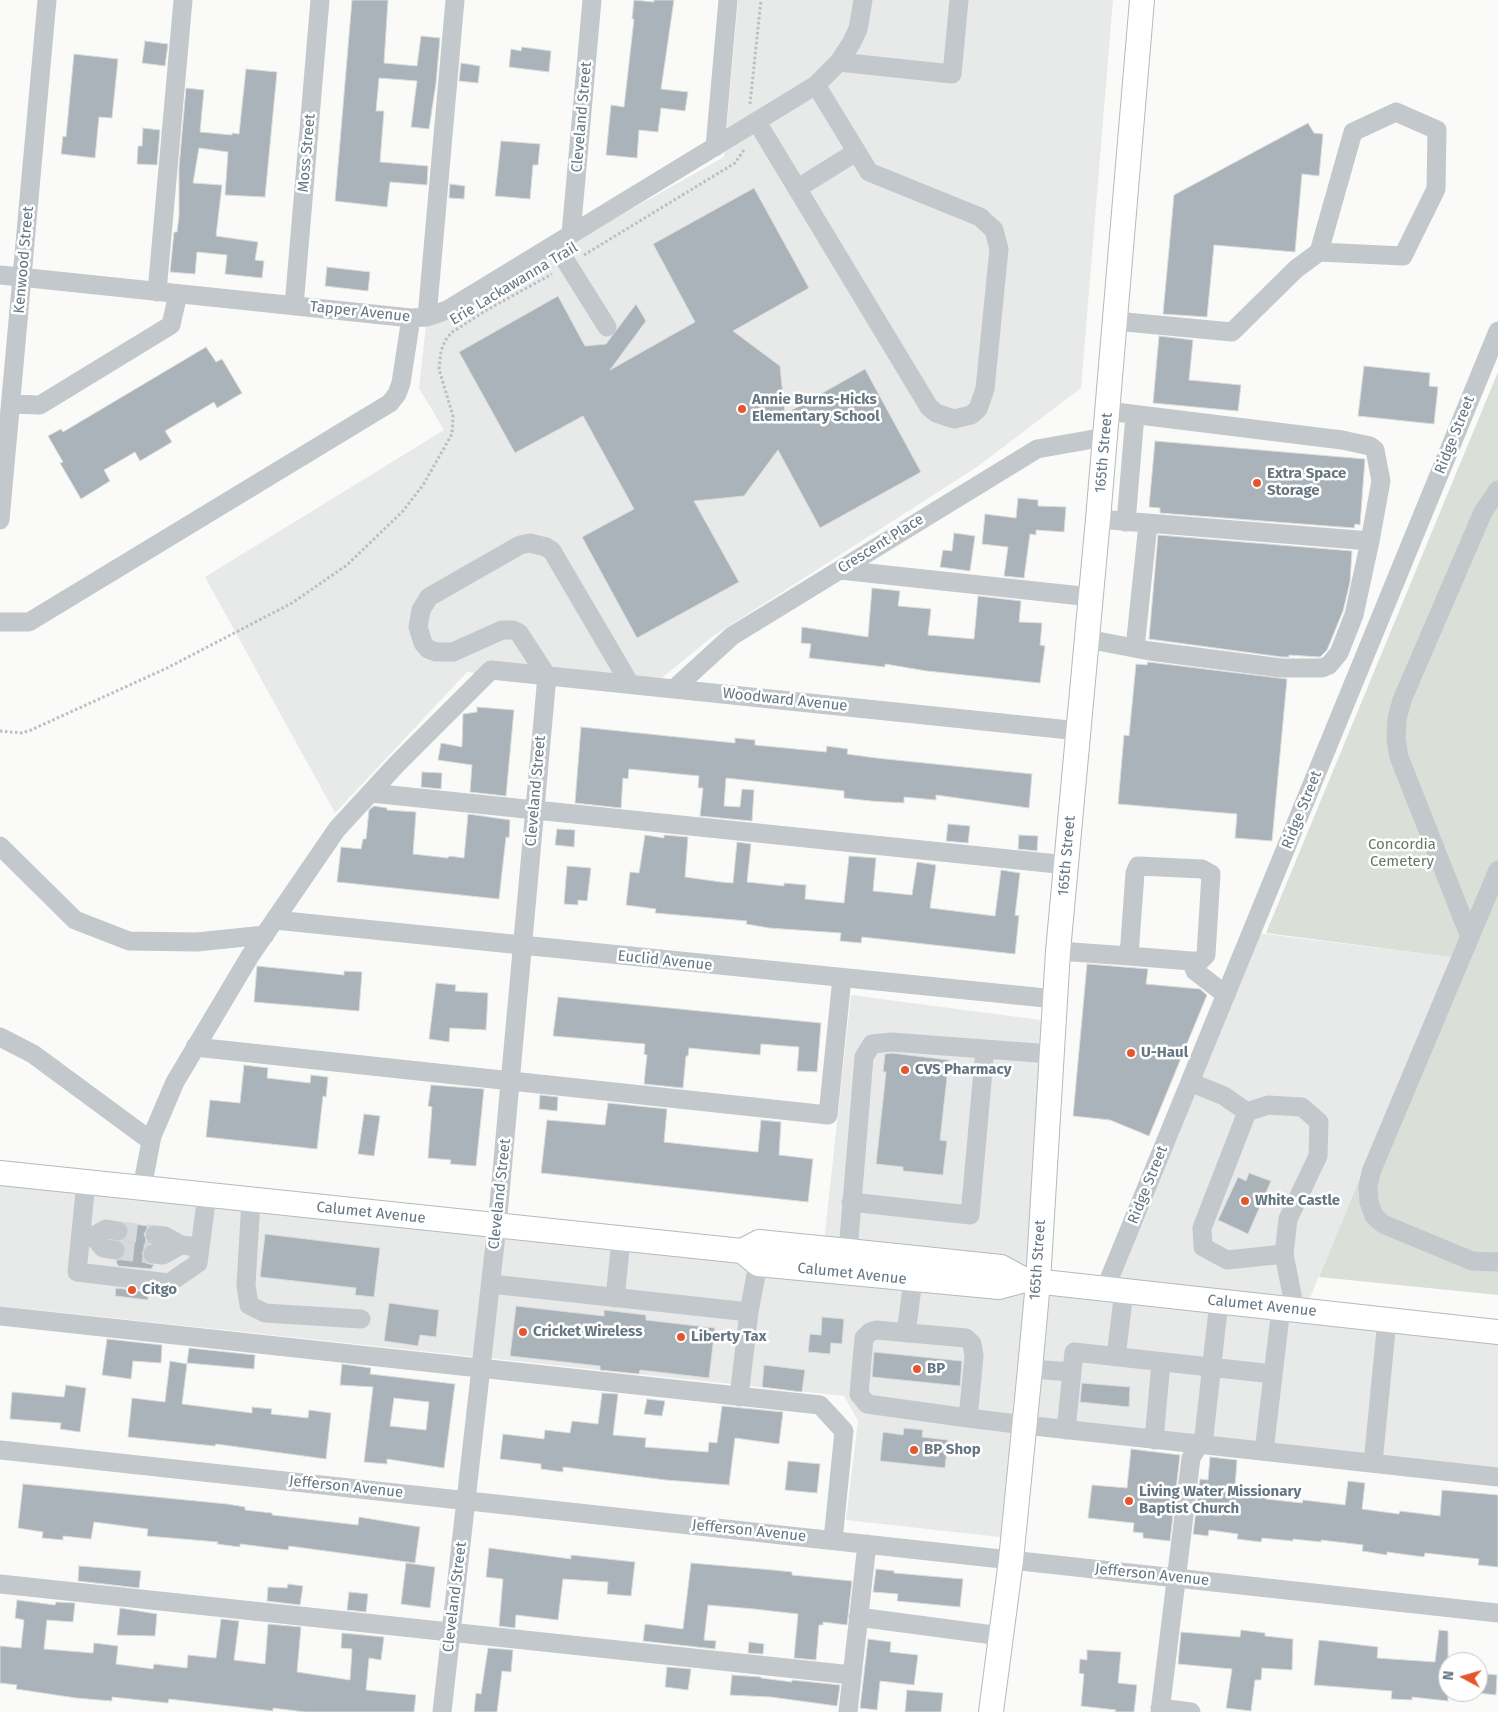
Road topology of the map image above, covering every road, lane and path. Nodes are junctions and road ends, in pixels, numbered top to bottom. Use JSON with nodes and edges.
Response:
{"nodes":[{"id":1,"x":47,"y":0,"type":"edge"},
{"id":2,"x":183,"y":0,"type":"edge"},
{"id":3,"x":320,"y":0,"type":"edge"},
{"id":4,"x":455,"y":0,"type":"edge"},
{"id":5,"x":592,"y":0,"type":"edge"},
{"id":6,"x":728,"y":0,"type":"edge"},
{"id":7,"x":761,"y":0,"type":"edge"},
{"id":8,"x":863,"y":0,"type":"edge"},
{"id":9,"x":960,"y":0,"type":"edge"},
{"id":10,"x":1142,"y":0,"type":"edge"},
{"id":11,"x":839,"y":62,"type":"junction"},
{"id":12,"x":816,"y":85,"type":"junction"},
{"id":13,"x":753,"y":114,"type":"junction"},
{"id":14,"x":715,"y":147,"type":"junction"},
{"id":15,"x":745,"y":147,"type":"dead end"},
{"id":16,"x":856,"y":152,"type":"junction"},
{"id":17,"x":798,"y":188,"type":"junction"},
{"id":18,"x":571,"y":234,"type":"junction"},
{"id":19,"x":555,"y":244,"type":"junction"},
{"id":20,"x":1319,"y":252,"type":"junction"},
{"id":21,"x":568,"y":265,"type":"junction"},
{"id":22,"x":0,"y":274,"type":"edge"},
{"id":23,"x":22,"y":277,"type":"junction"},
{"id":24,"x":157,"y":292,"type":"junction"},
{"id":25,"x":178,"y":294,"type":"junction"},
{"id":26,"x":294,"y":306,"type":"junction"},
{"id":27,"x":419,"y":318,"type":"junction"},
{"id":28,"x":1115,"y":321,"type":"junction"},
{"id":29,"x":607,"y":328,"type":"dead end"},
{"id":30,"x":1498,"y":331,"type":"edge"},
{"id":31,"x":10,"y":404,"type":"junction"},
{"id":32,"x":1107,"y":411,"type":"junction"},
{"id":33,"x":1135,"y":415,"type":"junction"},
{"id":34,"x":1105,"y":438,"type":"junction"},
{"id":35,"x":1498,"y":490,"type":"edge"},
{"id":36,"x":1098,"y":519,"type":"junction"},
{"id":37,"x":0,"y":520,"type":"edge"},
{"id":38,"x":1126,"y":522,"type":"junction"},
{"id":39,"x":1148,"y":524,"type":"junction"},
{"id":40,"x":1370,"y":541,"type":"junction"},
{"id":41,"x":840,"y":570,"type":"junction"},
{"id":42,"x":1091,"y":597,"type":"junction"},
{"id":43,"x":0,"y":622,"type":"edge"},
{"id":44,"x":1087,"y":639,"type":"junction"},
{"id":45,"x":1135,"y":648,"type":"junction"},
{"id":46,"x":547,"y":676,"type":"junction"},
{"id":47,"x":630,"y":684,"type":"junction"},
{"id":48,"x":675,"y":688,"type":"junction"},
{"id":49,"x":0,"y":731,"type":"edge"},
{"id":50,"x":1079,"y":731,"type":"junction"},
{"id":51,"x":371,"y":793,"type":"junction"},
{"id":52,"x":535,"y":810,"type":"junction"},
{"id":53,"x":0,"y":846,"type":"edge"},
{"id":54,"x":1067,"y":865,"type":"junction"},
{"id":55,"x":1498,"y":870,"type":"edge"},
{"id":56,"x":270,"y":927,"type":"junction"},
{"id":57,"x":1470,"y":937,"type":"junction"},
{"id":58,"x":523,"y":946,"type":"junction"},
{"id":59,"x":1058,"y":951,"type":"junction"},
{"id":60,"x":1129,"y":956,"type":"junction"},
{"id":61,"x":1191,"y":961,"type":"junction"},
{"id":62,"x":842,"y":978,"type":"junction"},
{"id":63,"x":1226,"y":995,"type":"junction"},
{"id":64,"x":1055,"y":1000,"type":"junction"},
{"id":65,"x":0,"y":1037,"type":"edge"},
{"id":66,"x":195,"y":1048,"type":"junction"},
{"id":67,"x":985,"y":1049,"type":"junction"},
{"id":68,"x":1051,"y":1054,"type":"junction"},
{"id":69,"x":510,"y":1082,"type":"junction"},
{"id":70,"x":1190,"y":1082,"type":"junction"},
{"id":71,"x":1247,"y":1112,"type":"junction"},
{"id":72,"x":151,"y":1141,"type":"junction"},
{"id":73,"x":0,"y":1173,"type":"edge"},
{"id":74,"x":86,"y":1182,"type":"junction"},
{"id":75,"x":142,"y":1188,"type":"junction"},
{"id":76,"x":207,"y":1195,"type":"junction"},
{"id":77,"x":251,"y":1200,"type":"junction"},
{"id":78,"x":851,"y":1202,"type":"junction"},
{"id":79,"x":497,"y":1226,"type":"junction"},
{"id":80,"x":118,"y":1231,"type":"tunnel mouth"},
{"id":81,"x":155,"y":1235,"type":"tunnel mouth"},
{"id":82,"x":87,"y":1236,"type":"junction"},
{"id":83,"x":621,"y":1240,"type":"junction"},
{"id":84,"x":181,"y":1245,"type":"junction"},
{"id":85,"x":200,"y":1247,"type":"junction"},
{"id":86,"x":115,"y":1250,"type":"tunnel mouth"},
{"id":87,"x":848,"y":1251,"type":"junction"},
{"id":88,"x":153,"y":1254,"type":"tunnel mouth"},
{"id":89,"x":1284,"y":1254,"type":"junction"},
{"id":90,"x":750,"y":1258,"type":"junction"},
{"id":91,"x":1498,"y":1262,"type":"edge"},
{"id":92,"x":913,"y":1280,"type":"junction"},
{"id":93,"x":1031,"y":1281,"type":"junction"},
{"id":94,"x":491,"y":1284,"type":"junction"},
{"id":95,"x":1115,"y":1290,"type":"junction"},
{"id":96,"x":615,"y":1298,"type":"junction"},
{"id":97,"x":1219,"y":1301,"type":"junction"},
{"id":98,"x":1288,"y":1309,"type":"junction"},
{"id":99,"x":749,"y":1312,"type":"junction"},
{"id":100,"x":0,"y":1316,"type":"edge"},
{"id":101,"x":361,"y":1320,"type":"dead end"},
{"id":102,"x":1387,"y":1320,"type":"junction"},
{"id":103,"x":1498,"y":1332,"type":"edge"},
{"id":104,"x":906,"y":1333,"type":"junction"},
{"id":105,"x":1116,"y":1357,"type":"junction"},
{"id":106,"x":1162,"y":1362,"type":"junction"},
{"id":107,"x":1211,"y":1368,"type":"junction"},
{"id":108,"x":481,"y":1369,"type":"junction"},
{"id":109,"x":1030,"y":1369,"type":"junction"},
{"id":110,"x":1072,"y":1372,"type":"junction"},
{"id":111,"x":1273,"y":1374,"type":"junction"},
{"id":112,"x":739,"y":1397,"type":"junction"},
{"id":113,"x":968,"y":1418,"type":"junction"},
{"id":114,"x":1025,"y":1425,"type":"junction"},
{"id":115,"x":1066,"y":1430,"type":"junction"},
{"id":116,"x":1154,"y":1440,"type":"junction"},
{"id":117,"x":1197,"y":1444,"type":"junction"},
{"id":118,"x":0,"y":1450,"type":"edge"},
{"id":119,"x":1264,"y":1451,"type":"junction"},
{"id":120,"x":1373,"y":1463,"type":"junction"},
{"id":121,"x":1498,"y":1477,"type":"edge"},
{"id":122,"x":466,"y":1500,"type":"junction"},
{"id":123,"x":833,"y":1540,"type":"junction"},
{"id":124,"x":866,"y":1544,"type":"junction"},
{"id":125,"x":1010,"y":1560,"type":"junction"},
{"id":126,"x":1176,"y":1578,"type":"junction"},
{"id":127,"x":0,"y":1584,"type":"edge"},
{"id":128,"x":1498,"y":1612,"type":"edge"},
{"id":129,"x":858,"y":1617,"type":"junction"},
{"id":130,"x":451,"y":1632,"type":"junction"},
{"id":131,"x":1001,"y":1636,"type":"junction"},
{"id":132,"x":852,"y":1675,"type":"junction"},
{"id":133,"x":1160,"y":1710,"type":"edge"},
{"id":134,"x":442,"y":1712,"type":"edge"},
{"id":135,"x":848,"y":1712,"type":"edge"},
{"id":136,"x":991,"y":1712,"type":"edge"},
{"id":137,"x":1191,"y":1712,"type":"edge"}],
"edges":[{"from":1,"to":23,"type":"street","name":"Kenwood Street"},
{"from":2,"to":24,"type":"street"},
{"from":3,"to":26,"type":"street","name":"Moss Street"},
{"from":4,"to":27,"type":"street"},
{"from":5,"to":18,"type":"street","name":"Cleveland Street"},
{"from":6,"to":14,"type":"street"},
{"from":7,"to":13,"type":"path"},
{"from":8,"to":11,"type":"street","name":"Tapper Avenue"},
{"from":9,"to":11,"type":"street"},
{"from":10,"to":28,"type":"main road","name":"165th Street"},
{"from":11,"to":12,"type":"street","name":"Tapper Avenue"},
{"from":12,"to":13,"type":"street","name":"Tapper Avenue"},
{"from":12,"to":16,"type":"street"},
{"from":13,"to":14,"type":"street","name":"Tapper Avenue"},
{"from":13,"to":17,"type":"street"},
{"from":14,"to":18,"type":"street","name":"Tapper Avenue"},
{"from":15,"to":21,"type":"path","name":"Erie Lackawanna Trail"},
{"from":16,"to":17,"type":"street"},
{"from":16,"to":17,"type":"street"},
{"from":18,"to":19,"type":"street","name":"Tapper Avenue"},
{"from":19,"to":21,"type":"street"},
{"from":19,"to":27,"type":"street","name":"Tapper Avenue"},
{"from":20,"to":20,"type":"street"},
{"from":20,"to":28,"type":"street"},
{"from":21,"to":29,"type":"street"},
{"from":21,"to":49,"type":"path","name":"Erie Lackawanna Trail"},
{"from":22,"to":23,"type":"street","name":"Tapper Avenue"},
{"from":23,"to":24,"type":"street","name":"Tapper Avenue"},
{"from":23,"to":31,"type":"street","name":"Kenwood Street"},
{"from":24,"to":25,"type":"street","name":"Tapper Avenue"},
{"from":25,"to":26,"type":"street","name":"Tapper Avenue"},
{"from":25,"to":31,"type":"street"},
{"from":26,"to":27,"type":"street","name":"Tapper Avenue"},
{"from":27,"to":43,"type":"street"},
{"from":28,"to":32,"type":"main road","name":"165th Street"},
{"from":30,"to":63,"type":"street","name":"Ridge Street"},
{"from":31,"to":37,"type":"street","name":"Kenwood Street"},
{"from":32,"to":33,"type":"street"},
{"from":32,"to":34,"type":"main road","name":"165th Street"},
{"from":33,"to":38,"type":"street"},
{"from":33,"to":40,"type":"street"},
{"from":34,"to":36,"type":"main road","name":"165th Street"},
{"from":34,"to":41,"type":"street","name":"Crescent Place"},
{"from":35,"to":57,"type":"street"},
{"from":36,"to":38,"type":"street"},
{"from":36,"to":42,"type":"main road","name":"165th Street"},
{"from":38,"to":39,"type":"street"},
{"from":39,"to":40,"type":"street"},
{"from":39,"to":45,"type":"street"},
{"from":40,"to":45,"type":"street"},
{"from":41,"to":42,"type":"street"},
{"from":41,"to":48,"type":"street","name":"Crescent Place"},
{"from":42,"to":44,"type":"main road","name":"165th Street"},
{"from":44,"to":45,"type":"street"},
{"from":44,"to":50,"type":"main road","name":"165th Street"},
{"from":46,"to":47,"type":"street","name":"Woodward Avenue"},
{"from":46,"to":47,"type":"street"},
{"from":46,"to":51,"type":"street","name":"Woodward Avenue"},
{"from":46,"to":52,"type":"street","name":"Cleveland Street"},
{"from":47,"to":48,"type":"street","name":"Woodward Avenue"},
{"from":48,"to":50,"type":"street","name":"Woodward Avenue"},
{"from":50,"to":54,"type":"main road","name":"165th Street"},
{"from":51,"to":52,"type":"street"},
{"from":51,"to":56,"type":"street"},
{"from":52,"to":54,"type":"street"},
{"from":52,"to":58,"type":"street","name":"Cleveland Street"},
{"from":53,"to":56,"type":"street","name":"Euclid Avenue"},
{"from":54,"to":59,"type":"main road","name":"165th Street"},
{"from":55,"to":57,"type":"street"},
{"from":56,"to":58,"type":"street","name":"Euclid Avenue"},
{"from":56,"to":66,"type":"street"},
{"from":57,"to":91,"type":"street"},
{"from":58,"to":62,"type":"street","name":"Euclid Avenue"},
{"from":58,"to":69,"type":"street","name":"Cleveland Street"},
{"from":59,"to":60,"type":"street"},
{"from":59,"to":64,"type":"main road","name":"165th Street"},
{"from":60,"to":61,"type":"street"},
{"from":60,"to":61,"type":"street"},
{"from":61,"to":63,"type":"street"},
{"from":62,"to":64,"type":"street","name":"Euclid Avenue"},
{"from":62,"to":69,"type":"street"},
{"from":63,"to":70,"type":"street","name":"Ridge Street"},
{"from":64,"to":68,"type":"main road","name":"165th Street"},
{"from":65,"to":72,"type":"street"},
{"from":66,"to":69,"type":"street"},
{"from":66,"to":72,"type":"street"},
{"from":67,"to":68,"type":"street"},
{"from":67,"to":78,"type":"street"},
{"from":67,"to":78,"type":"street"},
{"from":68,"to":93,"type":"main road","name":"165th Street"},
{"from":69,"to":79,"type":"street","name":"Cleveland Street"},
{"from":70,"to":71,"type":"street"},
{"from":70,"to":95,"type":"street","name":"Ridge Street"},
{"from":71,"to":89,"type":"street"},
{"from":71,"to":89,"type":"street"},
{"from":72,"to":75,"type":"street"},
{"from":73,"to":74,"type":"main road","name":"Calumet Avenue"},
{"from":74,"to":75,"type":"main road","name":"Calumet Avenue"},
{"from":74,"to":82,"type":"street"},
{"from":75,"to":76,"type":"main road","name":"Calumet Avenue"},
{"from":76,"to":77,"type":"main road","name":"Calumet Avenue"},
{"from":76,"to":85,"type":"street"},
{"from":77,"to":79,"type":"main road","name":"Calumet Avenue"},
{"from":77,"to":101,"type":"street"},
{"from":78,"to":87,"type":"street"},
{"from":79,"to":83,"type":"main road","name":"Calumet Avenue"},
{"from":79,"to":94,"type":"street","name":"Cleveland Street"},
{"from":80,"to":82,"type":"street"},
{"from":81,"to":84,"type":"street"},
{"from":82,"to":85,"type":"street"},
{"from":82,"to":86,"type":"street"},
{"from":83,"to":90,"type":"main road","name":"Calumet Avenue"},
{"from":83,"to":96,"type":"street"},
{"from":84,"to":85,"type":"street"},
{"from":84,"to":88,"type":"street"},
{"from":87,"to":90,"type":"main road","name":"Calumet Avenue"},
{"from":87,"to":93,"type":"main road","name":"Calumet Avenue"},
{"from":89,"to":98,"type":"street"},
{"from":90,"to":92,"type":"main road","name":"Calumet Avenue"},
{"from":90,"to":99,"type":"street"},
{"from":92,"to":93,"type":"main road","name":"Calumet Avenue"},
{"from":92,"to":104,"type":"street"},
{"from":93,"to":95,"type":"main road","name":"Calumet Avenue"},
{"from":93,"to":109,"type":"main road","name":"165th Street"},
{"from":94,"to":96,"type":"street"},
{"from":94,"to":108,"type":"street","name":"Cleveland Street"},
{"from":95,"to":97,"type":"main road","name":"Calumet Avenue"},
{"from":95,"to":105,"type":"street","name":"Ridge Street"},
{"from":96,"to":99,"type":"street"},
{"from":97,"to":98,"type":"main road","name":"Calumet Avenue"},
{"from":97,"to":107,"type":"street"},
{"from":98,"to":102,"type":"main road","name":"Calumet Avenue"},
{"from":98,"to":111,"type":"street"},
{"from":99,"to":112,"type":"street"},
{"from":100,"to":108,"type":"street"},
{"from":102,"to":103,"type":"main road","name":"Calumet Avenue"},
{"from":102,"to":120,"type":"street"},
{"from":104,"to":113,"type":"street"},
{"from":104,"to":113,"type":"street"},
{"from":105,"to":106,"type":"street"},
{"from":105,"to":110,"type":"street"},
{"from":106,"to":107,"type":"street"},
{"from":106,"to":116,"type":"street"},
{"from":107,"to":111,"type":"street"},
{"from":107,"to":117,"type":"street"},
{"from":108,"to":112,"type":"street"},
{"from":108,"to":122,"type":"street","name":"Cleveland Street"},
{"from":109,"to":110,"type":"street"},
{"from":109,"to":114,"type":"main road","name":"165th Street"},
{"from":110,"to":115,"type":"street"},
{"from":111,"to":119,"type":"street"},
{"from":112,"to":123,"type":"street"},
{"from":113,"to":114,"type":"street"},
{"from":114,"to":115,"type":"street"},
{"from":114,"to":125,"type":"main road","name":"165th Street"},
{"from":115,"to":116,"type":"street"},
{"from":116,"to":117,"type":"street"},
{"from":117,"to":119,"type":"street"},
{"from":117,"to":126,"type":"street"},
{"from":118,"to":122,"type":"street","name":"Jefferson Avenue"},
{"from":119,"to":120,"type":"street"},
{"from":120,"to":121,"type":"street"},
{"from":122,"to":123,"type":"street","name":"Jefferson Avenue"},
{"from":122,"to":130,"type":"street","name":"Cleveland Street"},
{"from":123,"to":124,"type":"street","name":"Jefferson Avenue"},
{"from":124,"to":125,"type":"street","name":"Jefferson Avenue"},
{"from":124,"to":129,"type":"street"},
{"from":125,"to":126,"type":"street","name":"Jefferson Avenue"},
{"from":125,"to":131,"type":"main road","name":"165th Street"},
{"from":126,"to":128,"type":"street","name":"Jefferson Avenue"},
{"from":126,"to":133,"type":"street"},
{"from":127,"to":130,"type":"street"},
{"from":129,"to":131,"type":"street"},
{"from":129,"to":132,"type":"street"},
{"from":130,"to":132,"type":"street"},
{"from":130,"to":134,"type":"street","name":"Cleveland Street"},
{"from":131,"to":136,"type":"main road","name":"165th Street"},
{"from":132,"to":135,"type":"street"},
{"from":133,"to":137,"type":"street"}]}
